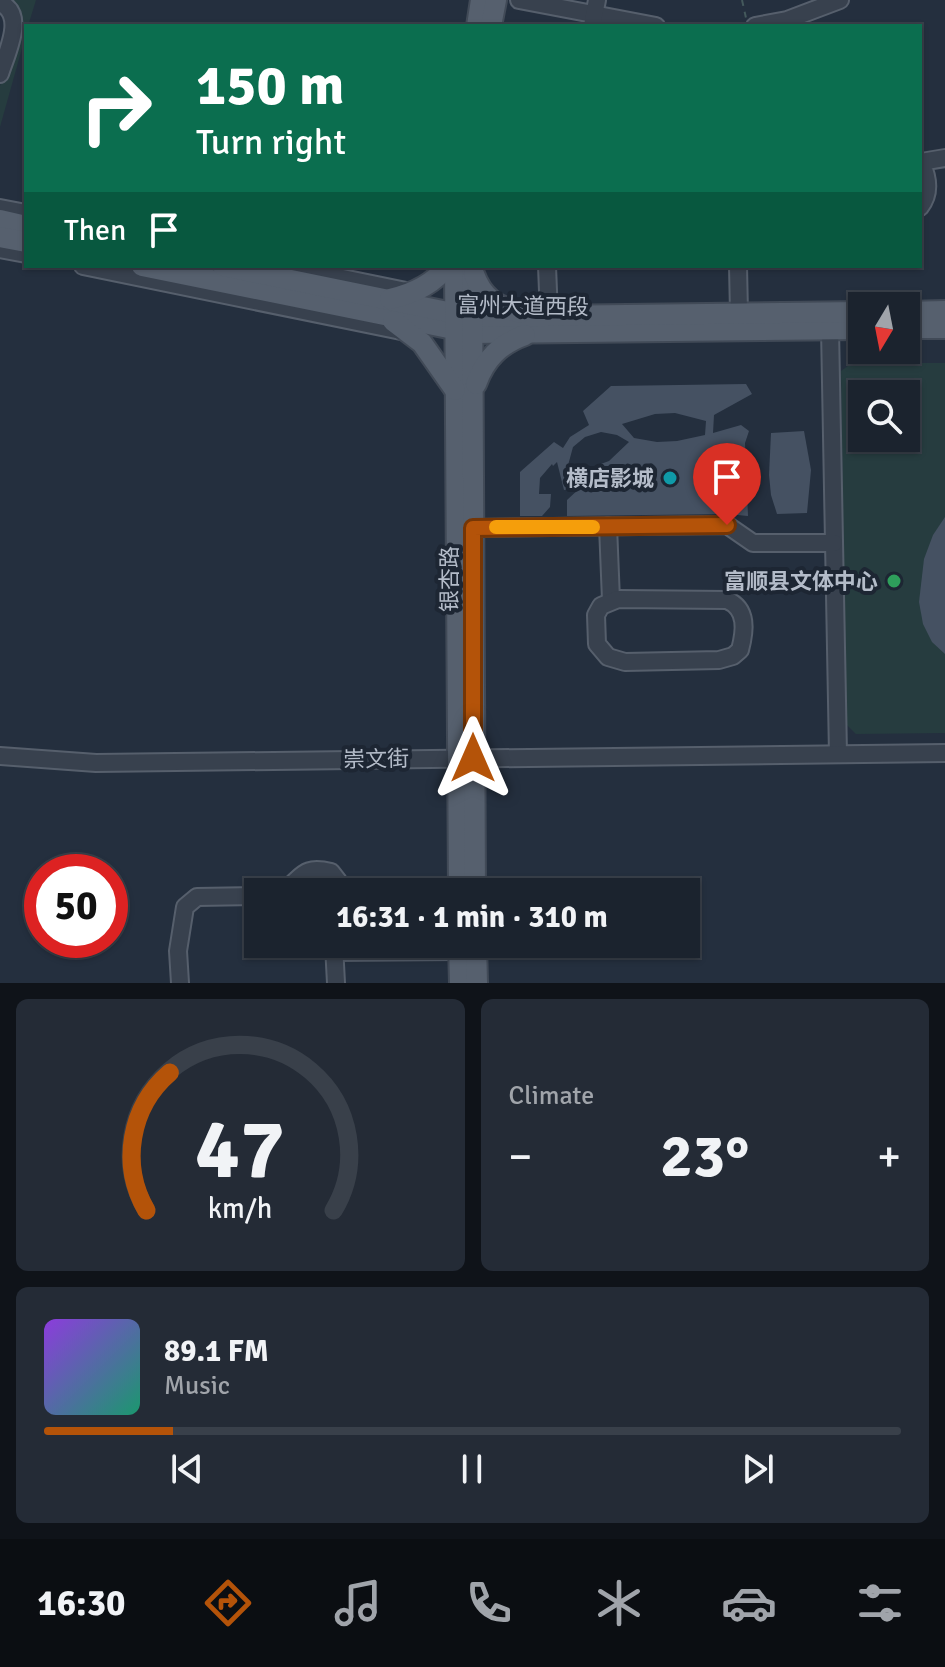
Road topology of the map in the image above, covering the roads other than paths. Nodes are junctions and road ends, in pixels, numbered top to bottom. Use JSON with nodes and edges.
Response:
{"nodes":[{"id":1,"x":481,"y":0,"type":"edge"},
{"id":2,"x":496,"y":0,"type":"edge"},
{"id":3,"x":519,"y":0,"type":"edge"},
{"id":4,"x":840,"y":0,"type":"edge"},
{"id":5,"x":0,"y":3,"type":"edge"},
{"id":6,"x":595,"y":13,"type":"edge"},
{"id":7,"x":477,"y":24,"type":"edge"},
{"id":8,"x":491,"y":24,"type":"edge"},
{"id":9,"x":647,"y":24,"type":"edge"},
{"id":10,"x":766,"y":24,"type":"edge"},
{"id":11,"x":2,"y":56,"type":"edge"},
{"id":12,"x":0,"y":74,"type":"edge"},
{"id":13,"x":945,"y":158,"type":"edge"},
{"id":14,"x":922,"y":161,"type":"edge"},
{"id":15,"x":922,"y":167,"type":"edge"},
{"id":16,"x":922,"y":203,"type":"edge"},
{"id":17,"x":0,"y":208,"type":"edge"},
{"id":18,"x":24,"y":213,"type":"edge"},
{"id":19,"x":0,"y":220,"type":"edge"},
{"id":20,"x":24,"y":226,"type":"edge"},
{"id":21,"x":0,"y":237,"type":"edge"},
{"id":22,"x":24,"y":242,"type":"edge"},
{"id":23,"x":0,"y":249,"type":"edge"},
{"id":24,"x":24,"y":254,"type":"edge"},
{"id":25,"x":93,"y":268,"type":"edge"},
{"id":26,"x":154,"y":268,"type":"edge"},
{"id":27,"x":231,"y":268,"type":"edge"},
{"id":28,"x":294,"y":268,"type":"edge"},
{"id":29,"x":445,"y":268,"type":"edge"},
{"id":30,"x":466,"y":268,"type":"edge"},
{"id":31,"x":467,"y":268,"type":"edge"},
{"id":32,"x":547,"y":268,"type":"edge"},
{"id":33,"x":738,"y":268,"type":"edge"},
{"id":34,"x":413,"y":292,"type":"junction"},
{"id":35,"x":387,"y":308,"type":"junction"},
{"id":36,"x":945,"y":311,"type":"edge"},
{"id":37,"x":848,"y":312,"type":"edge"},
{"id":38,"x":920,"y":312,"type":"edge"},
{"id":39,"x":739,"y":313,"type":"junction"},
{"id":40,"x":538,"y":321,"type":"junction"},
{"id":41,"x":464,"y":323,"type":"junction"},
{"id":42,"x":920,"y":328,"type":"edge"},
{"id":43,"x":945,"y":328,"type":"edge"},
{"id":44,"x":830,"y":329,"type":"junction"},
{"id":45,"x":848,"y":329,"type":"edge"},
{"id":46,"x":410,"y":333,"type":"junction"},
{"id":47,"x":464,"y":390,"type":"junction"},
{"id":48,"x":608,"y":526,"type":"junction"},
{"id":49,"x":473,"y":528,"type":"junction"},
{"id":50,"x":834,"y":543,"type":"junction"},
{"id":51,"x":611,"y":600,"type":"junction"},
{"id":52,"x":945,"y":753,"type":"edge"},
{"id":53,"x":838,"y":754,"type":"junction"},
{"id":54,"x":0,"y":756,"type":"edge"},
{"id":55,"x":465,"y":758,"type":"junction"},
{"id":56,"x":297,"y":878,"type":"edge"},
{"id":57,"x":336,"y":878,"type":"edge"},
{"id":58,"x":460,"y":878,"type":"edge"},
{"id":59,"x":474,"y":878,"type":"edge"},
{"id":60,"x":244,"y":896,"type":"edge"},
{"id":61,"x":335,"y":958,"type":"edge"},
{"id":62,"x":463,"y":958,"type":"edge"},
{"id":63,"x":469,"y":958,"type":"edge"},
{"id":64,"x":180,"y":983,"type":"edge"},
{"id":65,"x":336,"y":983,"type":"edge"},
{"id":66,"x":460,"y":983,"type":"edge"},
{"id":67,"x":477,"y":983,"type":"edge"}],
"edges":[{"from":1,"to":7,"type":"main road"},
{"from":2,"to":8,"type":"main road"},
{"from":3,"to":6,"type":"street"},
{"from":4,"to":10,"type":"street"},
{"from":5,"to":11,"type":"street"},
{"from":6,"to":9,"type":"street"},
{"from":11,"to":12,"type":"street"},
{"from":13,"to":14,"type":"street"},
{"from":15,"to":16,"type":"street"},
{"from":17,"to":18,"type":"street"},
{"from":19,"to":20,"type":"main road"},
{"from":21,"to":22,"type":"main road"},
{"from":23,"to":24,"type":"street"},
{"from":25,"to":46,"type":"street"},
{"from":26,"to":35,"type":"main road","name":"富州大道西段"},
{"from":27,"to":35,"type":"main road","name":"富州大道西段"},
{"from":28,"to":34,"type":"street"},
{"from":29,"to":34,"type":"main road"},
{"from":30,"to":41,"type":"main road","name":"银杏路"},
{"from":31,"to":40,"type":"main road"},
{"from":32,"to":40,"type":"street"},
{"from":33,"to":39,"type":"street"},
{"from":34,"to":35,"type":"main road"},
{"from":35,"to":41,"type":"main road","name":"富州大道西段"},
{"from":35,"to":46,"type":"main road"},
{"from":36,"to":38,"type":"main road"},
{"from":37,"to":39,"type":"main road","name":"富州大道西段"},
{"from":39,"to":40,"type":"main road","name":"富州大道西段"},
{"from":40,"to":41,"type":"main road","name":"富州大道西段"},
{"from":40,"to":44,"type":"main road","name":"富州大道西段"},
{"from":40,"to":47,"type":"main road"},
{"from":41,"to":47,"type":"main road","name":"银杏路"},
{"from":42,"to":43,"type":"main road"},
{"from":44,"to":45,"type":"main road","name":"富州大道西段"},
{"from":44,"to":50,"type":"street"},
{"from":46,"to":47,"type":"main road"},
{"from":47,"to":49,"type":"main road","name":"银杏路"},
{"from":47,"to":55,"type":"main road","name":"银杏路"},
{"from":48,"to":49,"type":"street"},
{"from":48,"to":50,"type":"street"},
{"from":48,"to":51,"type":"street"},
{"from":49,"to":55,"type":"main road","name":"银杏路"},
{"from":50,"to":53,"type":"street"},
{"from":51,"to":51,"type":"street"},
{"from":52,"to":53,"type":"street","name":"崇文街"},
{"from":53,"to":55,"type":"street","name":"崇文街"},
{"from":54,"to":55,"type":"street","name":"崇文街"},
{"from":55,"to":58,"type":"main road","name":"银杏路"},
{"from":55,"to":59,"type":"main road","name":"银杏路"},
{"from":56,"to":57,"type":"street"},
{"from":60,"to":64,"type":"street"},
{"from":61,"to":65,"type":"street"},
{"from":62,"to":66,"type":"main road"},
{"from":63,"to":67,"type":"main road"}]}
